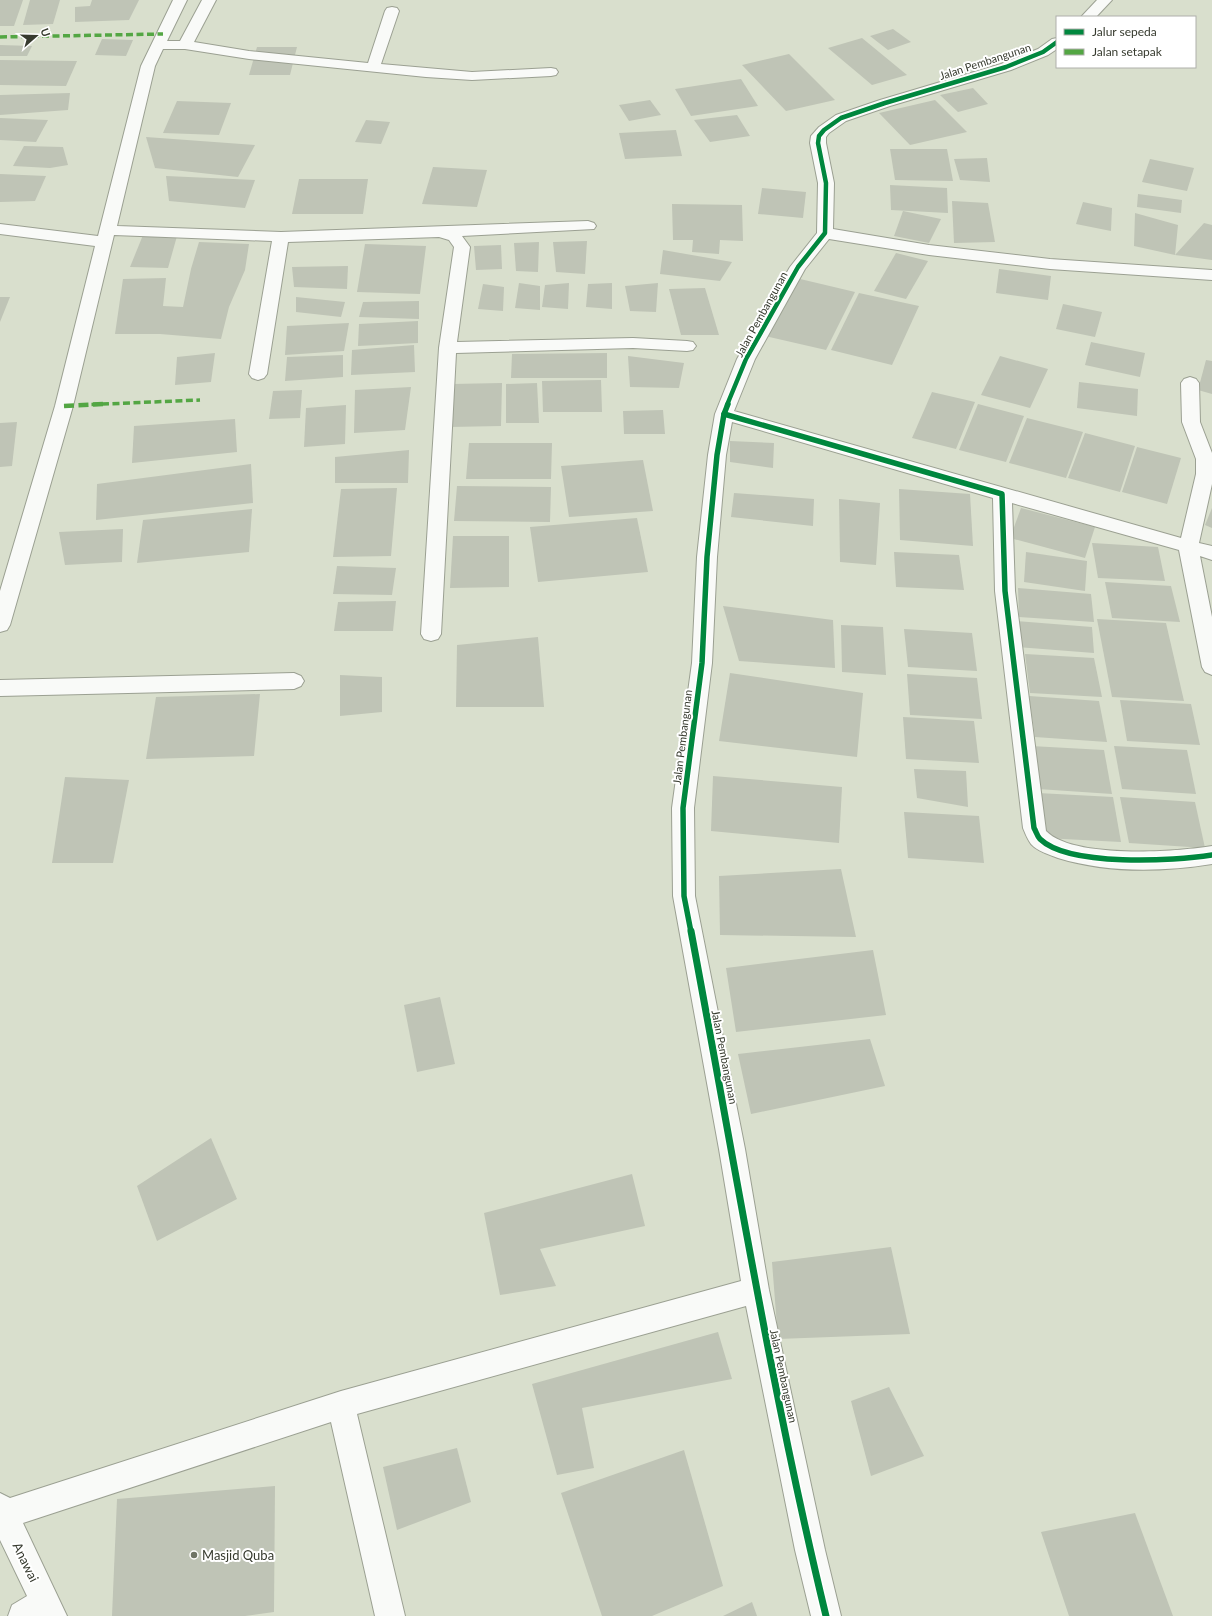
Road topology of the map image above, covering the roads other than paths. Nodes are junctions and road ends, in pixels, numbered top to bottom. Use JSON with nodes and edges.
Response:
{"nodes":[{"id":1,"x":180,"y":0,"type":"edge"},
{"id":2,"x":209,"y":0,"type":"edge"},
{"id":3,"x":1106,"y":0,"type":"edge"},
{"id":4,"x":392,"y":11,"type":"dead end"},
{"id":5,"x":1089,"y":16,"type":"edge"},
{"id":6,"x":1056,"y":43,"type":"edge"},
{"id":7,"x":158,"y":45,"type":"junction"},
{"id":8,"x":185,"y":45,"type":"junction"},
{"id":9,"x":373,"y":68,"type":"junction"},
{"id":10,"x":551,"y":72,"type":"dead end"},
{"id":11,"x":588,"y":226,"type":"dead end"},
{"id":12,"x":0,"y":229,"type":"edge"},
{"id":13,"x":440,"y":232,"type":"junction"},
{"id":14,"x":825,"y":233,"type":"junction"},
{"id":15,"x":106,"y":236,"type":"junction"},
{"id":16,"x":281,"y":237,"type":"junction"},
{"id":17,"x":1212,"y":275,"type":"edge"},
{"id":18,"x":687,"y":346,"type":"dead end"},
{"id":19,"x":448,"y":348,"type":"junction"},
{"id":20,"x":258,"y":374,"type":"dead end"},
{"id":21,"x":1190,"y":383,"type":"dead end"},
{"id":22,"x":724,"y":414,"type":"junction"},
{"id":23,"x":1002,"y":494,"type":"junction"},
{"id":24,"x":1188,"y":547,"type":"junction"},
{"id":25,"x":1212,"y":553,"type":"edge"},
{"id":26,"x":0,"y":625,"type":"edge"},
{"id":27,"x":431,"y":634,"type":"dead end"},
{"id":28,"x":1212,"y":667,"type":"edge"},
{"id":29,"x":294,"y":681,"type":"dead end"},
{"id":30,"x":0,"y":688,"type":"edge"},
{"id":31,"x":1212,"y":855,"type":"edge"},
{"id":32,"x":756,"y":1290,"type":"junction"},
{"id":33,"x":341,"y":1405,"type":"junction"},
{"id":34,"x":2,"y":1511,"type":"edge"},
{"id":35,"x":40,"y":1611,"type":"edge"},
{"id":36,"x":390,"y":1616,"type":"edge"},
{"id":37,"x":826,"y":1616,"type":"edge"}],
"edges":[{"from":1,"to":7,"type":"street"},
{"from":2,"to":8,"type":"street"},
{"from":3,"to":5,"type":"street"},
{"from":4,"to":9,"type":"street"},
{"from":6,"to":14,"type":"street","name":"Jalan Pembangunan"},
{"from":7,"to":8,"type":"street"},
{"from":7,"to":15,"type":"street"},
{"from":8,"to":9,"type":"street"},
{"from":9,"to":10,"type":"street"},
{"from":11,"to":13,"type":"street"},
{"from":12,"to":15,"type":"street"},
{"from":13,"to":16,"type":"street"},
{"from":13,"to":19,"type":"street"},
{"from":14,"to":17,"type":"street"},
{"from":14,"to":22,"type":"street","name":"Jalan Pembangunan"},
{"from":15,"to":16,"type":"street"},
{"from":15,"to":26,"type":"street"},
{"from":16,"to":20,"type":"street"},
{"from":18,"to":19,"type":"street"},
{"from":19,"to":27,"type":"street"},
{"from":21,"to":24,"type":"street"},
{"from":22,"to":23,"type":"street"},
{"from":22,"to":32,"type":"street","name":"Jalan Pembangunan"},
{"from":23,"to":24,"type":"street"},
{"from":23,"to":31,"type":"street"},
{"from":24,"to":25,"type":"street"},
{"from":24,"to":28,"type":"street"},
{"from":29,"to":30,"type":"street"},
{"from":32,"to":33,"type":"street"},
{"from":32,"to":37,"type":"street","name":"Jalan Pembangunan"},
{"from":33,"to":34,"type":"street"},
{"from":33,"to":36,"type":"street"},
{"from":34,"to":35,"type":"street","name":"Anawai"}]}
